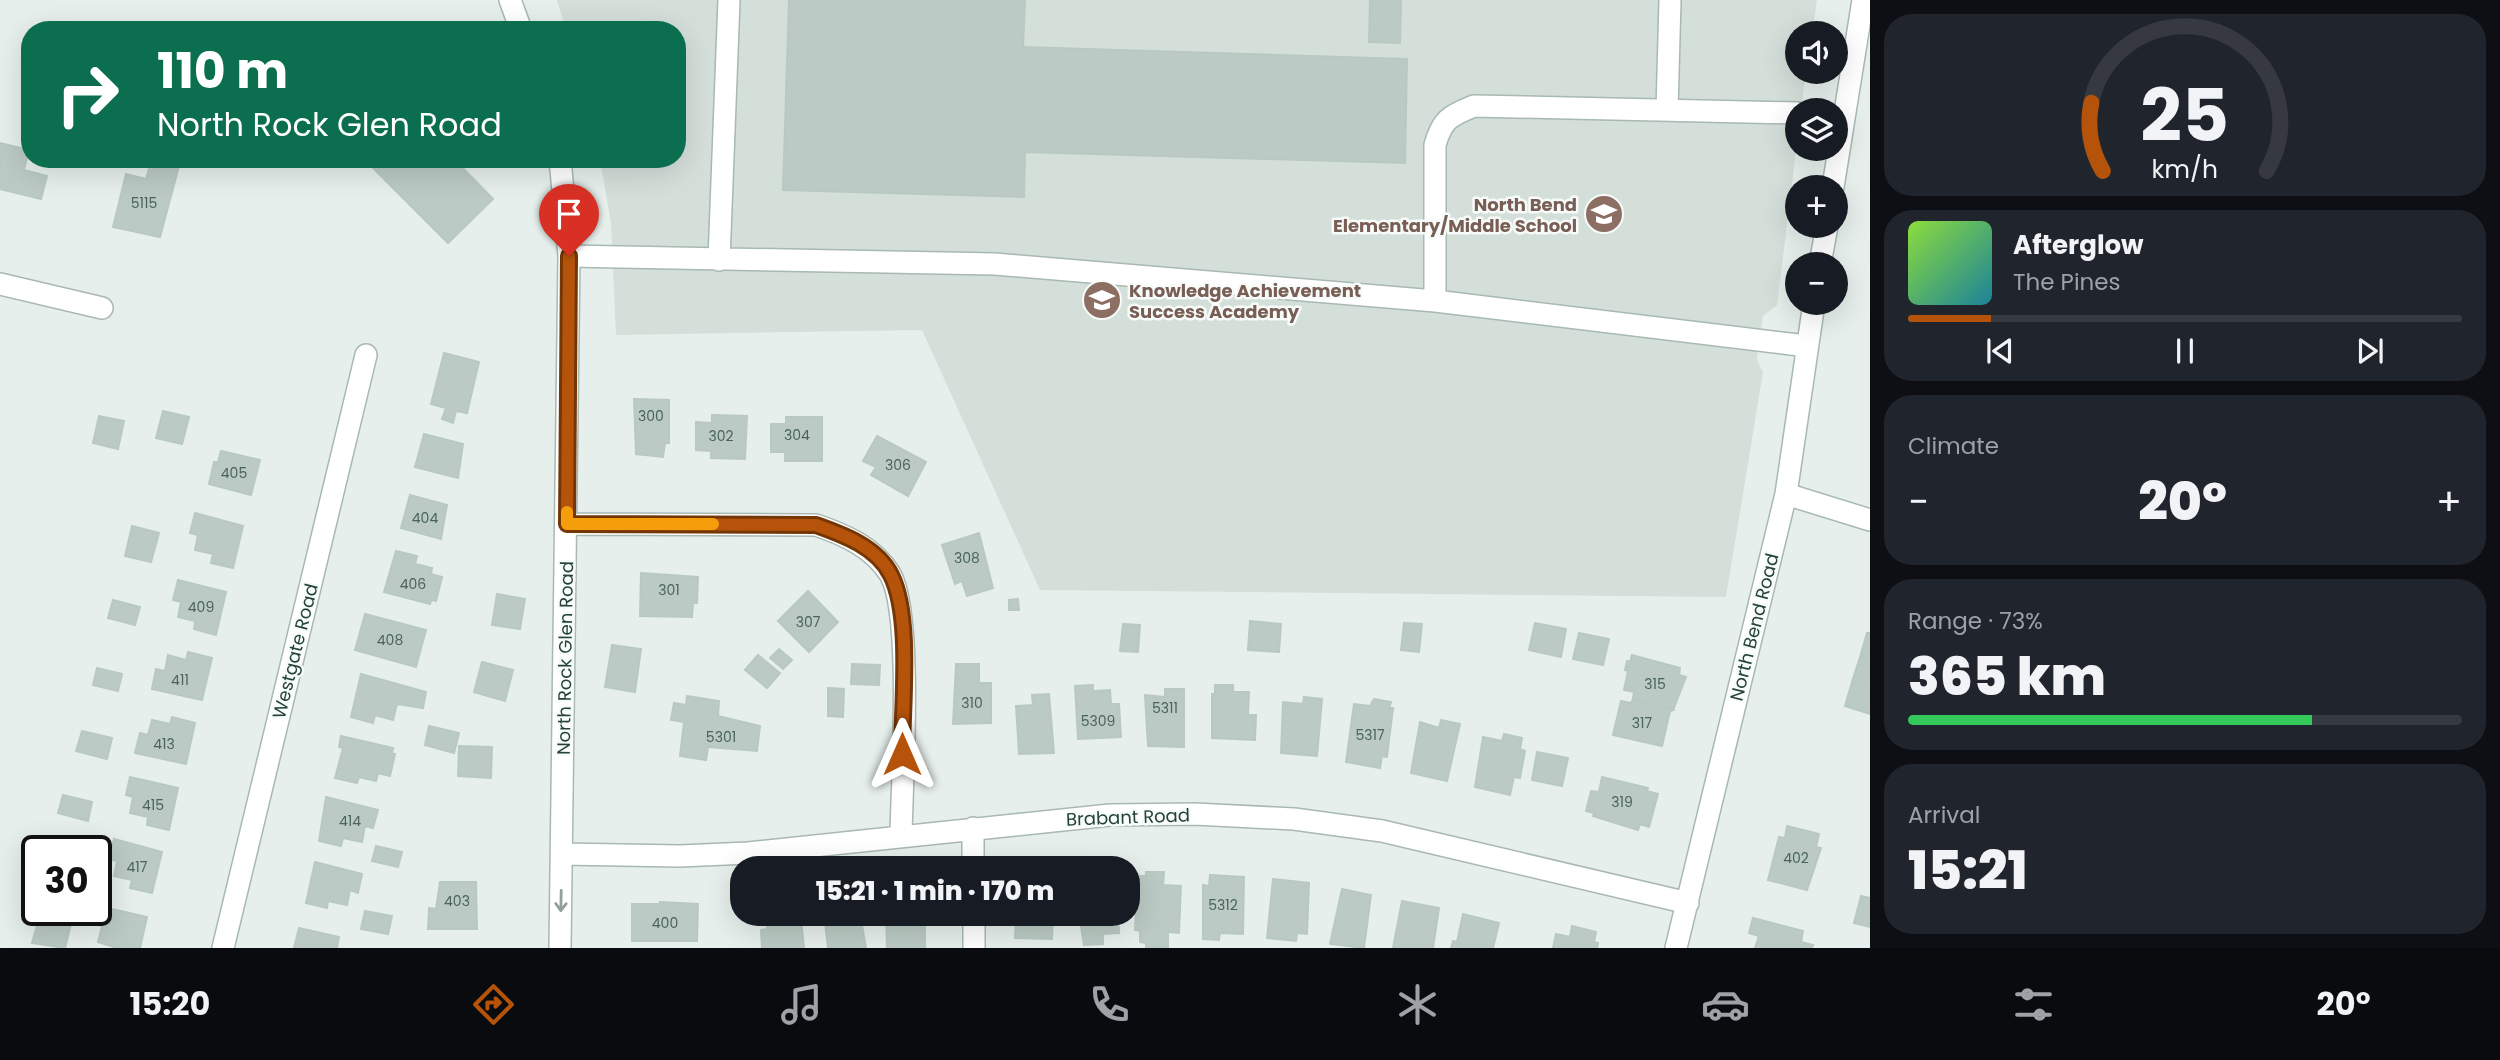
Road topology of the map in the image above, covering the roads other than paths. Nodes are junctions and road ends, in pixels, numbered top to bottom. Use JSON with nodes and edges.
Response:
{"nodes":[{"id":1,"x":510,"y":0,"type":"edge"},
{"id":2,"x":729,"y":0,"type":"edge"},
{"id":3,"x":1670,"y":0,"type":"edge"},
{"id":4,"x":1863,"y":0,"type":"edge"},
{"id":5,"x":518,"y":21,"type":"edge"},
{"id":6,"x":1843,"y":98,"type":"edge"},
{"id":7,"x":1667,"y":110,"type":"junction"},
{"id":8,"x":1785,"y":113,"type":"edge"},
{"id":9,"x":561,"y":168,"type":"edge"},
{"id":10,"x":569,"y":256,"type":"junction"},
{"id":11,"x":719,"y":260,"type":"junction"},
{"id":12,"x":0,"y":284,"type":"edge"},
{"id":13,"x":1435,"y":301,"type":"junction"},
{"id":14,"x":102,"y":308,"type":"dead end"},
{"id":15,"x":1812,"y":315,"type":"edge"},
{"id":16,"x":1807,"y":346,"type":"junction"},
{"id":17,"x":366,"y":355,"type":"dead end"},
{"id":18,"x":1786,"y":494,"type":"junction"},
{"id":19,"x":1870,"y":520,"type":"edge"},
{"id":20,"x":567,"y":524,"type":"junction"},
{"id":21,"x":973,"y":828,"type":"junction"},
{"id":22,"x":901,"y":834,"type":"junction"},
{"id":23,"x":562,"y":854,"type":"junction"},
{"id":24,"x":973,"y":856,"type":"edge"},
{"id":25,"x":1688,"y":903,"type":"junction"},
{"id":26,"x":974,"y":926,"type":"edge"},
{"id":27,"x":223,"y":948,"type":"edge"},
{"id":28,"x":560,"y":948,"type":"edge"},
{"id":29,"x":974,"y":948,"type":"edge"},
{"id":30,"x":1676,"y":948,"type":"edge"}],
"edges":[{"from":1,"to":5,"type":"street"},
{"from":2,"to":11,"type":"street"},
{"from":3,"to":7,"type":"street"},
{"from":4,"to":6,"type":"street"},
{"from":7,"to":8,"type":"street"},
{"from":7,"to":13,"type":"street"},
{"from":9,"to":10,"type":"street","name":"North Rock Glen Road"},
{"from":10,"to":11,"type":"street"},
{"from":10,"to":20,"type":"street","name":"North Rock Glen Road"},
{"from":11,"to":13,"type":"street"},
{"from":12,"to":14,"type":"street"},
{"from":13,"to":16,"type":"street"},
{"from":15,"to":16,"type":"street","name":"North Bend Road"},
{"from":16,"to":18,"type":"street","name":"North Bend Road"},
{"from":17,"to":27,"type":"street","name":"Westgate Road"},
{"from":18,"to":19,"type":"street"},
{"from":18,"to":25,"type":"street","name":"North Bend Road"},
{"from":20,"to":22,"type":"street"},
{"from":20,"to":23,"type":"street","name":"North Rock Glen Road"},
{"from":21,"to":22,"type":"street","name":"Brabant Road"},
{"from":21,"to":24,"type":"street"},
{"from":21,"to":25,"type":"street","name":"Brabant Road"},
{"from":22,"to":23,"type":"street","name":"Brabant Road"},
{"from":23,"to":28,"type":"street","name":"North Rock Glen Road","one_way":true},
{"from":25,"to":30,"type":"street","name":"North Bend Road"},
{"from":26,"to":29,"type":"street"}]}
